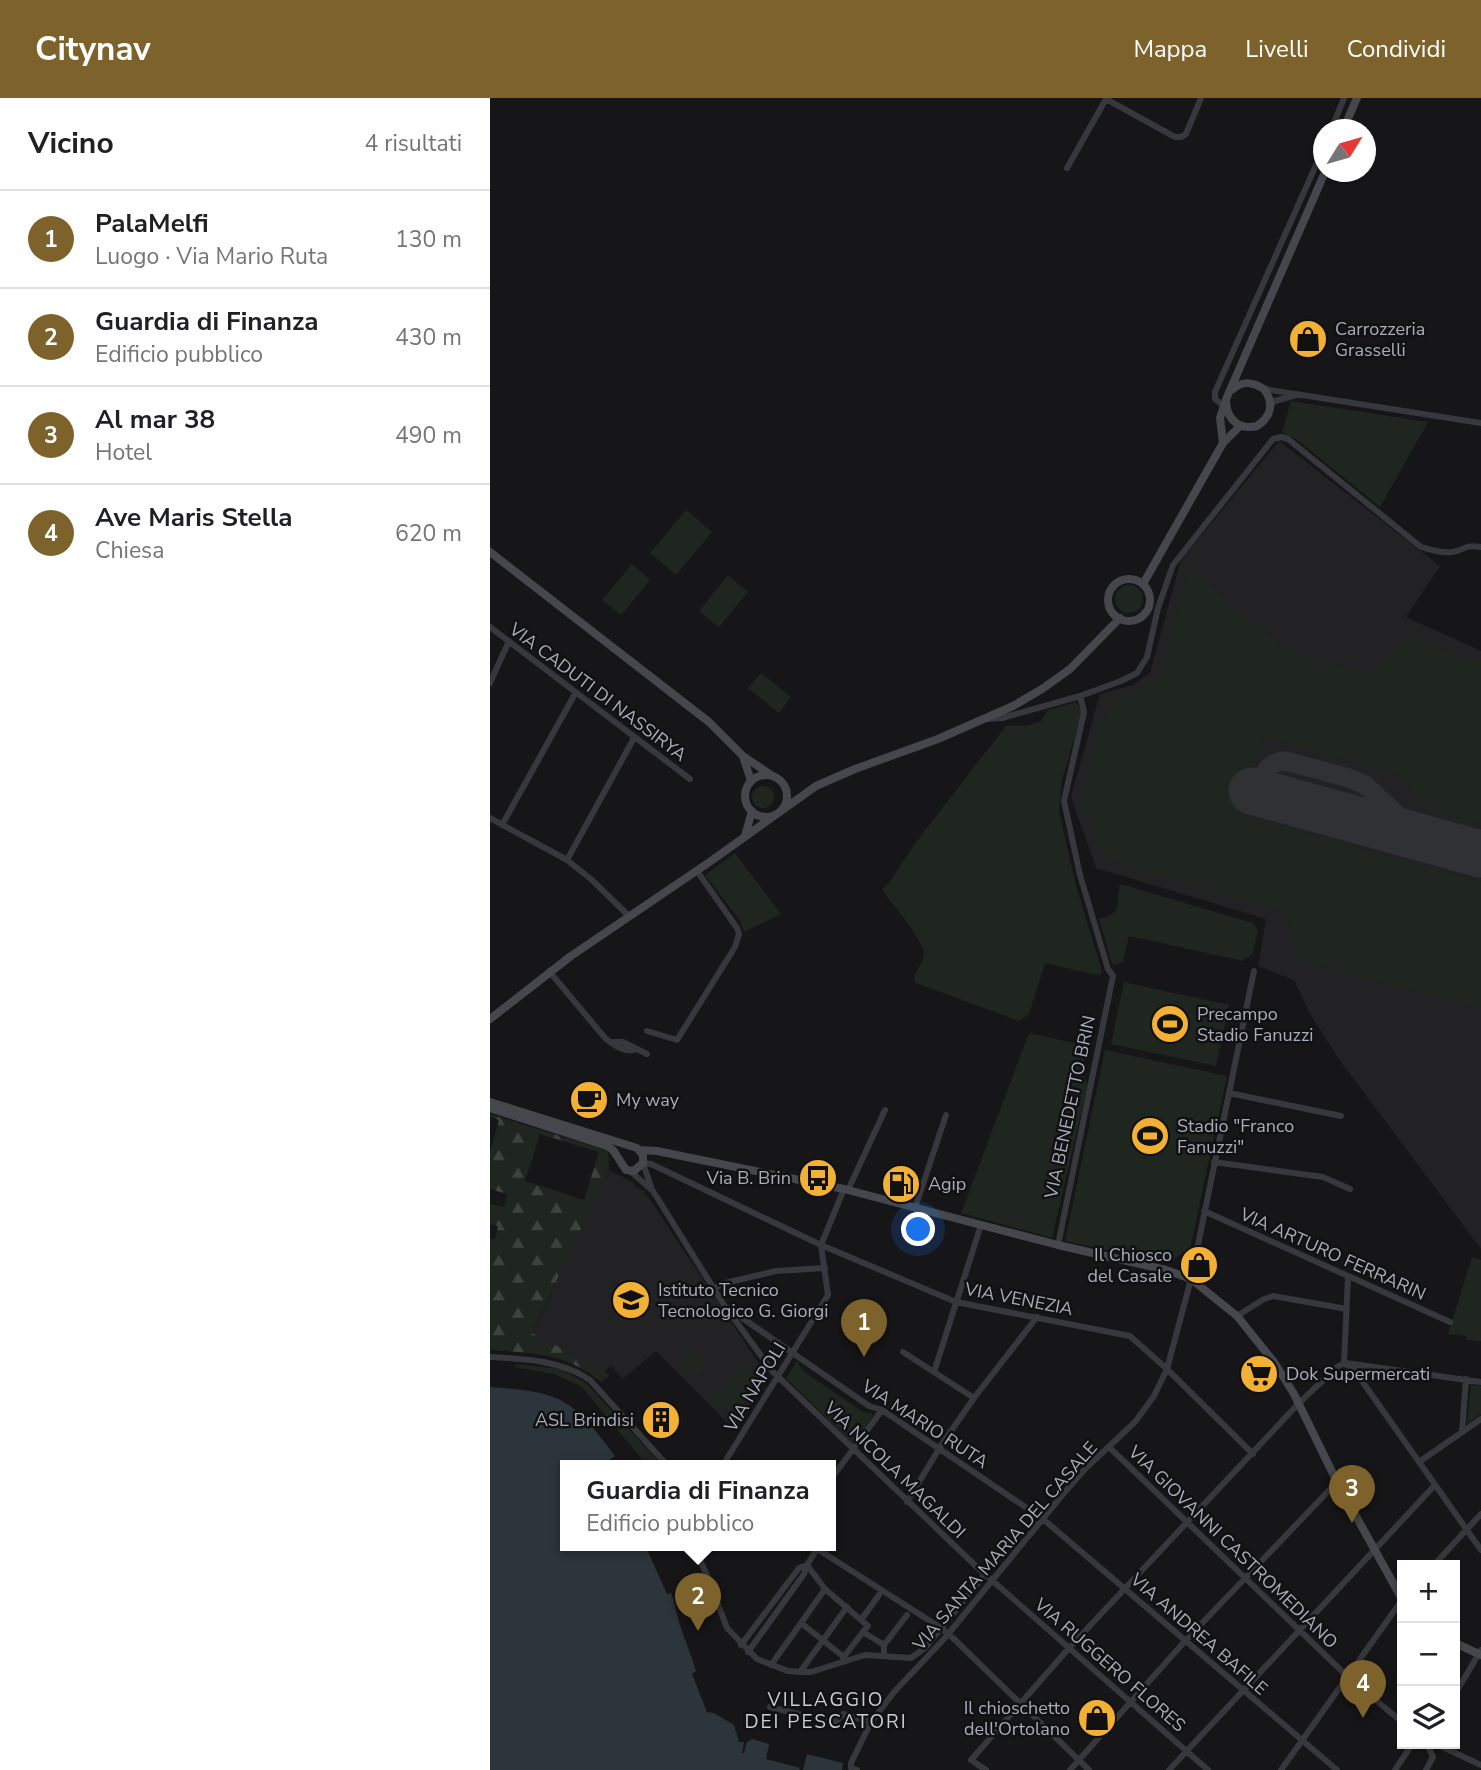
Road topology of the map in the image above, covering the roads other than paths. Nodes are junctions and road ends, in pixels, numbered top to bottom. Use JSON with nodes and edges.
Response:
{"nodes":[{"id":1,"x":1201,"y":98,"type":"edge"},
{"id":2,"x":1344,"y":98,"type":"edge"},
{"id":3,"x":1357,"y":98,"type":"edge"},
{"id":4,"x":1335,"y":119,"type":"edge"},
{"id":5,"x":1348,"y":119,"type":"edge"},
{"id":6,"x":1067,"y":167,"type":"dead end"},
{"id":7,"x":1313,"y":172,"type":"edge"},
{"id":8,"x":1321,"y":182,"type":"edge"},
{"id":9,"x":1241,"y":368,"type":"junction"},
{"id":10,"x":1249,"y":383,"type":"junction"},
{"id":11,"x":1264,"y":389,"type":"junction"},
{"id":12,"x":1231,"y":391,"type":"junction"},
{"id":13,"x":1301,"y":394,"type":"junction"},
{"id":14,"x":1225,"y":403,"type":"junction"},
{"id":15,"x":1271,"y":405,"type":"junction"},
{"id":16,"x":1481,"y":423,"type":"edge"},
{"id":17,"x":1240,"y":426,"type":"junction"},
{"id":18,"x":1223,"y":443,"type":"junction"},
{"id":19,"x":1481,"y":547,"type":"edge"},
{"id":20,"x":490,"y":552,"type":"edge"},
{"id":21,"x":1143,"y":584,"type":"junction"},
{"id":22,"x":1120,"y":618,"type":"junction"},
{"id":23,"x":490,"y":627,"type":"edge"},
{"id":24,"x":509,"y":641,"type":"junction"},
{"id":25,"x":490,"y":683,"type":"edge"},
{"id":26,"x":576,"y":692,"type":"junction"},
{"id":27,"x":1080,"y":696,"type":"junction"},
{"id":28,"x":985,"y":719,"type":"junction"},
{"id":29,"x":634,"y":738,"type":"junction"},
{"id":30,"x":743,"y":756,"type":"junction"},
{"id":31,"x":771,"y":775,"type":"junction"},
{"id":32,"x":690,"y":779,"type":"dead end"},
{"id":33,"x":751,"y":781,"type":"junction"},
{"id":34,"x":785,"y":788,"type":"junction"},
{"id":35,"x":807,"y":792,"type":"junction"},
{"id":36,"x":752,"y":811,"type":"junction"},
{"id":37,"x":779,"y":812,"type":"junction"},
{"id":38,"x":490,"y":818,"type":"edge"},
{"id":39,"x":502,"y":825,"type":"junction"},
{"id":40,"x":745,"y":836,"type":"junction"},
{"id":41,"x":567,"y":860,"type":"junction"},
{"id":42,"x":697,"y":871,"type":"junction"},
{"id":43,"x":629,"y":916,"type":"junction"},
{"id":44,"x":550,"y":971,"type":"junction"},
{"id":45,"x":1254,"y":971,"type":"dead end"},
{"id":46,"x":490,"y":1019,"type":"edge"},
{"id":47,"x":647,"y":1031,"type":"dead end"},
{"id":48,"x":647,"y":1054,"type":"dead end"},
{"id":49,"x":1229,"y":1093,"type":"junction"},
{"id":50,"x":490,"y":1102,"type":"edge"},
{"id":51,"x":490,"y":1108,"type":"edge"},
{"id":52,"x":885,"y":1110,"type":"dead end"},
{"id":53,"x":946,"y":1115,"type":"dead end"},
{"id":54,"x":1341,"y":1116,"type":"dead end"},
{"id":55,"x":629,"y":1147,"type":"junction"},
{"id":56,"x":640,"y":1150,"type":"junction"},
{"id":57,"x":664,"y":1154,"type":"junction"},
{"id":58,"x":620,"y":1158,"type":"junction"},
{"id":59,"x":643,"y":1162,"type":"junction"},
{"id":60,"x":1214,"y":1162,"type":"junction"},
{"id":61,"x":656,"y":1167,"type":"junction"},
{"id":62,"x":631,"y":1171,"type":"junction"},
{"id":63,"x":648,"y":1177,"type":"junction"},
{"id":64,"x":846,"y":1189,"type":"junction"},
{"id":65,"x":1350,"y":1189,"type":"dead end"},
{"id":66,"x":653,"y":1192,"type":"junction"},
{"id":67,"x":915,"y":1208,"type":"junction"},
{"id":68,"x":1204,"y":1211,"type":"junction"},
{"id":69,"x":981,"y":1225,"type":"junction"},
{"id":70,"x":821,"y":1245,"type":"junction"},
{"id":71,"x":1058,"y":1245,"type":"junction"},
{"id":72,"x":825,"y":1268,"type":"junction"},
{"id":73,"x":1348,"y":1277,"type":"junction"},
{"id":74,"x":1191,"y":1279,"type":"junction"},
{"id":75,"x":714,"y":1289,"type":"junction"},
{"id":76,"x":956,"y":1302,"type":"junction"},
{"id":77,"x":724,"y":1305,"type":"junction"},
{"id":78,"x":1347,"y":1309,"type":"junction"},
{"id":79,"x":1237,"y":1316,"type":"junction"},
{"id":80,"x":1037,"y":1317,"type":"junction"},
{"id":81,"x":1450,"y":1322,"type":"dead end"},
{"id":82,"x":903,"y":1352,"type":"dead end"},
{"id":83,"x":792,"y":1353,"type":"junction"},
{"id":84,"x":490,"y":1357,"type":"edge"},
{"id":85,"x":1344,"y":1363,"type":"junction"},
{"id":86,"x":1167,"y":1369,"type":"junction"},
{"id":87,"x":934,"y":1372,"type":"junction"},
{"id":88,"x":779,"y":1377,"type":"junction"},
{"id":89,"x":1466,"y":1379,"type":"junction"},
{"id":90,"x":1481,"y":1382,"type":"edge"},
{"id":91,"x":974,"y":1398,"type":"junction"},
{"id":92,"x":1299,"y":1403,"type":"junction"},
{"id":93,"x":882,"y":1410,"type":"junction"},
{"id":94,"x":1481,"y":1419,"type":"edge"},
{"id":95,"x":1462,"y":1432,"type":"junction"},
{"id":96,"x":1109,"y":1447,"type":"junction"},
{"id":97,"x":852,"y":1450,"type":"junction"},
{"id":98,"x":940,"y":1450,"type":"junction"},
{"id":99,"x":1253,"y":1454,"type":"junction"},
{"id":100,"x":662,"y":1460,"type":"edge"},
{"id":101,"x":726,"y":1460,"type":"edge"},
{"id":102,"x":1419,"y":1462,"type":"junction"},
{"id":103,"x":836,"y":1472,"type":"edge"},
{"id":104,"x":1337,"y":1482,"type":"junction"},
{"id":105,"x":1435,"y":1485,"type":"junction"},
{"id":106,"x":907,"y":1502,"type":"junction"},
{"id":107,"x":1481,"y":1514,"type":"edge"},
{"id":108,"x":1042,"y":1519,"type":"junction"},
{"id":109,"x":1188,"y":1522,"type":"junction"},
{"id":110,"x":1467,"y":1530,"type":"junction"},
{"id":111,"x":1481,"y":1550,"type":"edge"},
{"id":112,"x":696,"y":1551,"type":"edge"},
{"id":113,"x":812,"y":1551,"type":"edge"},
{"id":114,"x":820,"y":1551,"type":"edge"},
{"id":115,"x":1376,"y":1551,"type":"junction"},
{"id":116,"x":1439,"y":1560,"type":"edge"},
{"id":117,"x":807,"y":1565,"type":"junction"},
{"id":118,"x":985,"y":1574,"type":"junction"},
{"id":119,"x":1245,"y":1578,"type":"junction"},
{"id":120,"x":993,"y":1582,"type":"junction"},
{"id":121,"x":1124,"y":1588,"type":"junction"},
{"id":122,"x":825,"y":1589,"type":"junction"},
{"id":123,"x":1397,"y":1591,"type":"edge"},
{"id":124,"x":879,"y":1595,"type":"dead end"},
{"id":125,"x":847,"y":1607,"type":"junction"},
{"id":126,"x":1397,"y":1607,"type":"edge"},
{"id":127,"x":907,"y":1615,"type":"dead end"},
{"id":128,"x":861,"y":1620,"type":"junction"},
{"id":129,"x":801,"y":1623,"type":"junction"},
{"id":130,"x":941,"y":1628,"type":"junction"},
{"id":131,"x":1299,"y":1630,"type":"junction"},
{"id":132,"x":863,"y":1632,"type":"junction"},
{"id":133,"x":824,"y":1639,"type":"junction"},
{"id":134,"x":1185,"y":1640,"type":"junction"},
{"id":135,"x":741,"y":1645,"type":"junction"},
{"id":136,"x":884,"y":1645,"type":"junction"},
{"id":137,"x":1460,"y":1645,"type":"edge"},
{"id":138,"x":783,"y":1648,"type":"junction"},
{"id":139,"x":1069,"y":1648,"type":"junction"},
{"id":140,"x":748,"y":1651,"type":"junction"},
{"id":141,"x":1480,"y":1653,"type":"edge"},
{"id":142,"x":791,"y":1654,"type":"dead end"},
{"id":143,"x":884,"y":1654,"type":"junction"},
{"id":144,"x":842,"y":1659,"type":"junction"},
{"id":145,"x":771,"y":1665,"type":"junction"},
{"id":146,"x":800,"y":1672,"type":"junction"},
{"id":147,"x":1347,"y":1676,"type":"junction"},
{"id":148,"x":1460,"y":1686,"type":"edge"},
{"id":149,"x":1243,"y":1690,"type":"junction"},
{"id":150,"x":1020,"y":1702,"type":"junction"},
{"id":151,"x":1130,"y":1702,"type":"junction"},
{"id":152,"x":770,"y":1707,"type":"dead end"},
{"id":153,"x":1397,"y":1718,"type":"edge"},
{"id":154,"x":871,"y":1722,"type":"junction"},
{"id":155,"x":1302,"y":1740,"type":"junction"},
{"id":156,"x":1409,"y":1749,"type":"edge"},
{"id":157,"x":1429,"y":1749,"type":"edge"},
{"id":158,"x":1447,"y":1749,"type":"edge"},
{"id":159,"x":1186,"y":1751,"type":"junction"},
{"id":160,"x":1079,"y":1760,"type":"junction"},
{"id":161,"x":1481,"y":1765,"type":"edge"},
{"id":162,"x":854,"y":1769,"type":"edge"},
{"id":163,"x":986,"y":1770,"type":"edge"},
{"id":164,"x":1070,"y":1770,"type":"edge"},
{"id":165,"x":1089,"y":1770,"type":"edge"},
{"id":166,"x":1169,"y":1770,"type":"edge"},
{"id":167,"x":1208,"y":1770,"type":"edge"},
{"id":168,"x":1281,"y":1770,"type":"edge"},
{"id":169,"x":1337,"y":1770,"type":"edge"},
{"id":170,"x":1395,"y":1770,"type":"edge"},
{"id":171,"x":1426,"y":1770,"type":"edge"}],
"edges":[{"from":1,"to":6,"type":"street"},
{"from":2,"to":4,"type":"street"},
{"from":3,"to":5,"type":"street"},
{"from":7,"to":14,"type":"street"},
{"from":8,"to":9,"type":"street"},
{"from":9,"to":10,"type":"street"},
{"from":9,"to":12,"type":"street"},
{"from":10,"to":11,"type":"street"},
{"from":10,"to":12,"type":"street"},
{"from":11,"to":13,"type":"street"},
{"from":11,"to":15,"type":"street"},
{"from":12,"to":14,"type":"street"},
{"from":13,"to":15,"type":"street"},
{"from":13,"to":16,"type":"street"},
{"from":14,"to":17,"type":"street"},
{"from":14,"to":18,"type":"street"},
{"from":15,"to":17,"type":"street"},
{"from":17,"to":18,"type":"street"},
{"from":18,"to":21,"type":"street"},
{"from":19,"to":27,"type":"street"},
{"from":20,"to":30,"type":"street"},
{"from":21,"to":22,"type":"street"},
{"from":21,"to":22,"type":"street"},
{"from":22,"to":28,"type":"street"},
{"from":23,"to":24,"type":"street","name":"VIA CADUTI DI NASSIRYA"},
{"from":24,"to":25,"type":"street"},
{"from":24,"to":26,"type":"street","name":"VIA CADUTI DI NASSIRYA"},
{"from":26,"to":29,"type":"street","name":"VIA CADUTI DI NASSIRYA"},
{"from":26,"to":39,"type":"street"},
{"from":27,"to":28,"type":"street"},
{"from":27,"to":71,"type":"street","name":"VIA BENEDETTO BRIN"},
{"from":28,"to":35,"type":"street"},
{"from":29,"to":32,"type":"street","name":"VIA CADUTI DI NASSIRYA"},
{"from":29,"to":41,"type":"street"},
{"from":30,"to":31,"type":"street"},
{"from":30,"to":33,"type":"street"},
{"from":31,"to":33,"type":"street"},
{"from":31,"to":34,"type":"street"},
{"from":33,"to":36,"type":"street"},
{"from":34,"to":35,"type":"street"},
{"from":34,"to":37,"type":"street"},
{"from":35,"to":37,"type":"street"},
{"from":36,"to":37,"type":"street"},
{"from":36,"to":40,"type":"street"},
{"from":37,"to":40,"type":"street"},
{"from":38,"to":39,"type":"street"},
{"from":39,"to":41,"type":"street"},
{"from":40,"to":42,"type":"street"},
{"from":41,"to":43,"type":"street"},
{"from":42,"to":43,"type":"street"},
{"from":42,"to":47,"type":"street"},
{"from":43,"to":44,"type":"street"},
{"from":44,"to":46,"type":"street"},
{"from":44,"to":48,"type":"street"},
{"from":45,"to":49,"type":"street","name":"VIA SANTA MARIA DEL CASALE"},
{"from":49,"to":54,"type":"street"},
{"from":49,"to":60,"type":"street","name":"VIA SANTA MARIA DEL CASALE"},
{"from":50,"to":55,"type":"street"},
{"from":51,"to":58,"type":"street"},
{"from":52,"to":64,"type":"street"},
{"from":53,"to":67,"type":"street"},
{"from":55,"to":56,"type":"street"},
{"from":55,"to":58,"type":"street"},
{"from":56,"to":57,"type":"street"},
{"from":56,"to":59,"type":"street"},
{"from":57,"to":59,"type":"street"},
{"from":57,"to":64,"type":"street"},
{"from":58,"to":62,"type":"street"},
{"from":59,"to":61,"type":"street","name":"VIA VENEZIA"},
{"from":59,"to":62,"type":"street"},
{"from":59,"to":63,"type":"street"},
{"from":60,"to":65,"type":"street"},
{"from":60,"to":68,"type":"street","name":"VIA SANTA MARIA DEL CASALE"},
{"from":61,"to":63,"type":"street"},
{"from":61,"to":70,"type":"street","name":"VIA VENEZIA"},
{"from":62,"to":66,"type":"street"},
{"from":63,"to":66,"type":"street"},
{"from":64,"to":67,"type":"street"},
{"from":64,"to":70,"type":"street"},
{"from":66,"to":75,"type":"street","name":"VIA NICOLA MAGALDI"},
{"from":67,"to":69,"type":"street"},
{"from":68,"to":73,"type":"street","name":"VIA ARTURO FERRARIN"},
{"from":68,"to":74,"type":"street","name":"VIA SANTA MARIA DEL CASALE"},
{"from":69,"to":71,"type":"street"},
{"from":69,"to":76,"type":"street"},
{"from":70,"to":72,"type":"street","name":"VIA NAPOLI"},
{"from":70,"to":76,"type":"street","name":"VIA VENEZIA"},
{"from":71,"to":74,"type":"street"},
{"from":72,"to":75,"type":"street"},
{"from":72,"to":83,"type":"street","name":"VIA NAPOLI"},
{"from":73,"to":78,"type":"street"},
{"from":73,"to":81,"type":"street","name":"VIA ARTURO FERRARIN"},
{"from":74,"to":79,"type":"street"},
{"from":74,"to":86,"type":"street","name":"VIA SANTA MARIA DEL CASALE"},
{"from":75,"to":77,"type":"street","name":"VIA NICOLA MAGALDI"},
{"from":76,"to":80,"type":"street","name":"VIA VENEZIA"},
{"from":76,"to":87,"type":"street"},
{"from":77,"to":83,"type":"street","name":"VIA MARIO RUTA"},
{"from":77,"to":88,"type":"street","name":"VIA NICOLA MAGALDI"},
{"from":78,"to":79,"type":"street"},
{"from":78,"to":85,"type":"street"},
{"from":79,"to":92,"type":"street"},
{"from":80,"to":86,"type":"street","name":"VIA VENEZIA"},
{"from":80,"to":91,"type":"street"},
{"from":82,"to":87,"type":"street"},
{"from":83,"to":88,"type":"street","name":"VIA NAPOLI"},
{"from":83,"to":93,"type":"street","name":"VIA MARIO RUTA"},
{"from":84,"to":100,"type":"street"},
{"from":85,"to":89,"type":"street"},
{"from":85,"to":92,"type":"street"},
{"from":85,"to":102,"type":"street"},
{"from":86,"to":96,"type":"street","name":"VIA SANTA MARIA DEL CASALE"},
{"from":86,"to":99,"type":"street","name":"VIA VENEZIA"},
{"from":87,"to":91,"type":"street"},
{"from":88,"to":97,"type":"street","name":"VIA NICOLA MAGALDI"},
{"from":88,"to":101,"type":"street","name":"VIA NAPOLI"},
{"from":89,"to":90,"type":"street"},
{"from":89,"to":95,"type":"street"},
{"from":91,"to":98,"type":"street"},
{"from":92,"to":99,"type":"street"},
{"from":92,"to":104,"type":"street"},
{"from":93,"to":97,"type":"street"},
{"from":93,"to":98,"type":"street","name":"VIA MARIO RUTA"},
{"from":94,"to":95,"type":"street"},
{"from":95,"to":102,"type":"street"},
{"from":96,"to":108,"type":"street","name":"VIA SANTA MARIA DEL CASALE"},
{"from":96,"to":109,"type":"street","name":"VIA GIOVANNI CASTROMEDIANO"},
{"from":97,"to":103,"type":"street"},
{"from":97,"to":106,"type":"street","name":"VIA NICOLA MAGALDI"},
{"from":98,"to":106,"type":"street"},
{"from":98,"to":108,"type":"street","name":"VIA MARIO RUTA"},
{"from":99,"to":109,"type":"street"},
{"from":102,"to":105,"type":"street"},
{"from":104,"to":115,"type":"street"},
{"from":104,"to":119,"type":"street"},
{"from":105,"to":110,"type":"street"},
{"from":105,"to":115,"type":"street"},
{"from":106,"to":118,"type":"street","name":"VIA NICOLA MAGALDI"},
{"from":107,"to":110,"type":"street"},
{"from":108,"to":120,"type":"street","name":"VIA SANTA MARIA DEL CASALE"},
{"from":108,"to":121,"type":"street","name":"VIA ANDREA BAFILE"},
{"from":109,"to":119,"type":"street","name":"VIA GIOVANNI CASTROMEDIANO"},
{"from":109,"to":121,"type":"street"},
{"from":110,"to":111,"type":"street"},
{"from":110,"to":116,"type":"street"},
{"from":112,"to":135,"type":"street"},
{"from":113,"to":117,"type":"street"},
{"from":114,"to":130,"type":"street"},
{"from":115,"to":123,"type":"street"},
{"from":115,"to":131,"type":"street"},
{"from":117,"to":122,"type":"street"},
{"from":117,"to":135,"type":"street"},
{"from":117,"to":140,"type":"street"},
{"from":118,"to":120,"type":"street","name":"VIA NICOLA MAGALDI"},
{"from":118,"to":130,"type":"street"},
{"from":119,"to":131,"type":"street","name":"VIA GIOVANNI CASTROMEDIANO"},
{"from":119,"to":134,"type":"street"},
{"from":120,"to":139,"type":"street","name":"VIA RUGGERO FLORES"},
{"from":120,"to":154,"type":"street","name":"VIA SANTA MARIA DEL CASALE"},
{"from":121,"to":134,"type":"street","name":"VIA ANDREA BAFILE"},
{"from":121,"to":139,"type":"street"},
{"from":122,"to":125,"type":"street"},
{"from":122,"to":129,"type":"street"},
{"from":124,"to":128,"type":"street"},
{"from":125,"to":128,"type":"street"},
{"from":125,"to":133,"type":"street"},
{"from":126,"to":147,"type":"street"},
{"from":127,"to":136,"type":"street"},
{"from":128,"to":132,"type":"street"},
{"from":129,"to":133,"type":"street"},
{"from":129,"to":138,"type":"street"},
{"from":130,"to":143,"type":"street"},
{"from":130,"to":150,"type":"street","bridge":true},
{"from":131,"to":147,"type":"street","name":"VIA GIOVANNI CASTROMEDIANO"},
{"from":131,"to":149,"type":"street"},
{"from":132,"to":136,"type":"street"},
{"from":132,"to":144,"type":"street"},
{"from":133,"to":144,"type":"street"},
{"from":133,"to":146,"type":"street"},
{"from":134,"to":149,"type":"street","name":"VIA ANDREA BAFILE"},
{"from":134,"to":151,"type":"street"},
{"from":135,"to":140,"type":"street"},
{"from":136,"to":143,"type":"street"},
{"from":137,"to":141,"type":"street"},
{"from":138,"to":142,"type":"street"},
{"from":138,"to":145,"type":"street"},
{"from":139,"to":150,"type":"street"},
{"from":139,"to":151,"type":"street","name":"VIA RUGGERO FLORES"},
{"from":140,"to":145,"type":"street"},
{"from":141,"to":148,"type":"street"},
{"from":143,"to":144,"type":"street"},
{"from":144,"to":146,"type":"street"},
{"from":145,"to":146,"type":"street"},
{"from":147,"to":153,"type":"street","name":"VIA GIOVANNI CASTROMEDIANO"},
{"from":147,"to":155,"type":"street"},
{"from":149,"to":155,"type":"street","name":"VIA ANDREA BAFILE"},
{"from":149,"to":159,"type":"street"},
{"from":150,"to":160,"type":"street"},
{"from":150,"to":163,"type":"street"},
{"from":151,"to":159,"type":"street","name":"VIA RUGGERO FLORES"},
{"from":151,"to":160,"type":"street"},
{"from":152,"to":154,"type":"street"},
{"from":154,"to":162,"type":"street","name":"VIA SANTA MARIA DEL CASALE"},
{"from":155,"to":168,"type":"street"},
{"from":155,"to":169,"type":"street","name":"VIA ANDREA BAFILE"},
{"from":156,"to":170,"type":"street"},
{"from":157,"to":171,"type":"street"},
{"from":158,"to":161,"type":"street"},
{"from":159,"to":166,"type":"street"},
{"from":159,"to":167,"type":"street","name":"VIA RUGGERO FLORES"},
{"from":160,"to":164,"type":"street"},
{"from":160,"to":165,"type":"street"}]}
